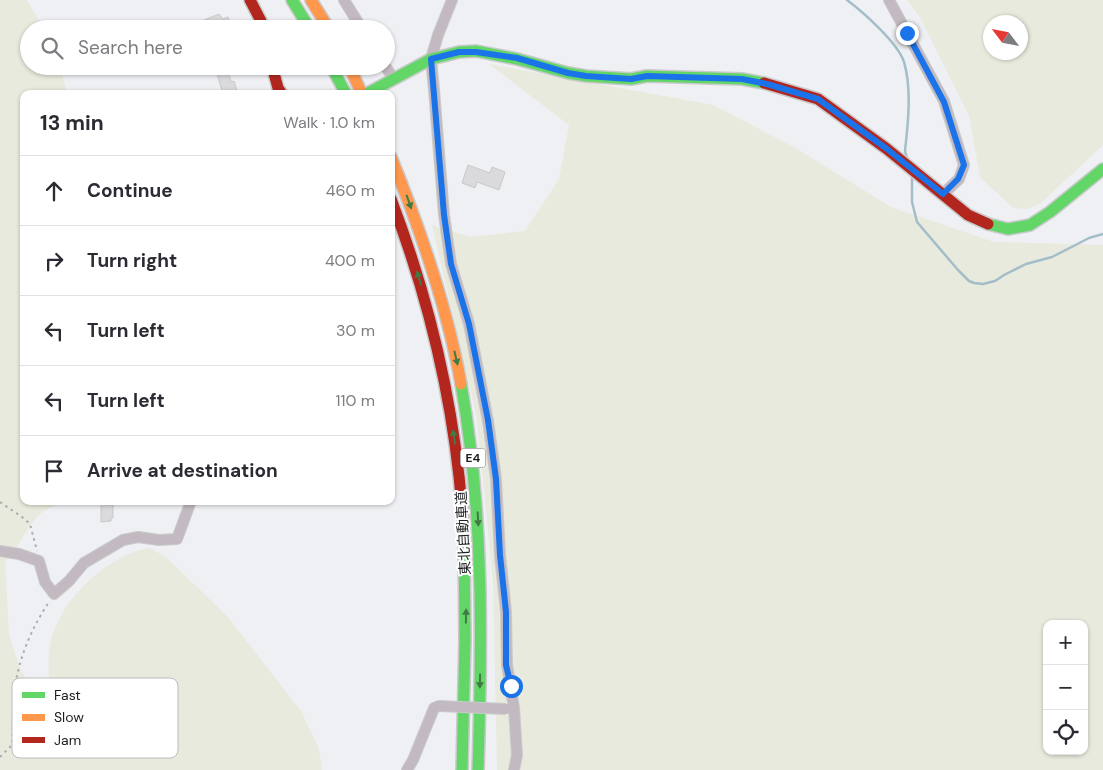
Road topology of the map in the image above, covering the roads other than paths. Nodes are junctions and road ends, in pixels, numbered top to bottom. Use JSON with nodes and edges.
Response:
{"nodes":[{"id":1,"x":250,"y":0,"type":"edge"},
{"id":2,"x":292,"y":0,"type":"edge"},
{"id":3,"x":311,"y":0,"type":"edge"},
{"id":4,"x":344,"y":0,"type":"edge"},
{"id":5,"x":452,"y":0,"type":"edge"},
{"id":6,"x":889,"y":0,"type":"edge"},
{"id":7,"x":260,"y":20,"type":"edge"},
{"id":8,"x":304,"y":20,"type":"edge"},
{"id":9,"x":323,"y":20,"type":"edge"},
{"id":10,"x":356,"y":20,"type":"edge"},
{"id":11,"x":431,"y":59,"type":"junction"},
{"id":12,"x":274,"y":75,"type":"edge"},
{"id":13,"x":336,"y":75,"type":"edge"},
{"id":14,"x":353,"y":75,"type":"edge"},
{"id":15,"x":391,"y":75,"type":"edge"},
{"id":16,"x":394,"y":79,"type":"junction"},
{"id":17,"x":279,"y":90,"type":"edge"},
{"id":18,"x":344,"y":90,"type":"edge"},
{"id":19,"x":360,"y":90,"type":"edge"},
{"id":20,"x":373,"y":90,"type":"edge"},
{"id":21,"x":395,"y":167,"type":"edge"},
{"id":22,"x":1103,"y":169,"type":"edge"},
{"id":23,"x":943,"y":194,"type":"junction"},
{"id":24,"x":395,"y":210,"type":"edge"},
{"id":25,"x":190,"y":505,"type":"edge"},
{"id":26,"x":0,"y":551,"type":"edge"},
{"id":27,"x":510,"y":709,"type":"junction"},
{"id":28,"x":407,"y":770,"type":"edge"},
{"id":29,"x":462,"y":770,"type":"edge"},
{"id":30,"x":478,"y":770,"type":"edge"},
{"id":31,"x":514,"y":770,"type":"edge"}],
"edges":[{"from":1,"to":7,"type":"main road"},
{"from":2,"to":8,"type":"main road"},
{"from":3,"to":9,"type":"main road"},
{"from":4,"to":10,"type":"street"},
{"from":5,"to":11,"type":"street"},
{"from":6,"to":23,"type":"street"},
{"from":11,"to":16,"type":"main road"},
{"from":11,"to":23,"type":"main road"},
{"from":11,"to":27,"type":"street"},
{"from":12,"to":17,"type":"main road"},
{"from":13,"to":18,"type":"main road"},
{"from":14,"to":19,"type":"main road"},
{"from":15,"to":16,"type":"street"},
{"from":16,"to":20,"type":"main road"},
{"from":21,"to":30,"type":"main road","name":"東北自動車道","number":"E4","one_way":true},
{"from":22,"to":23,"type":"main road"},
{"from":29,"to":24,"type":"main road","name":"東北自動車道","number":"E4","one_way":true},
{"from":25,"to":26,"type":"street"},
{"from":27,"to":28,"type":"street","bridge":true},
{"from":27,"to":31,"type":"street"}]}
